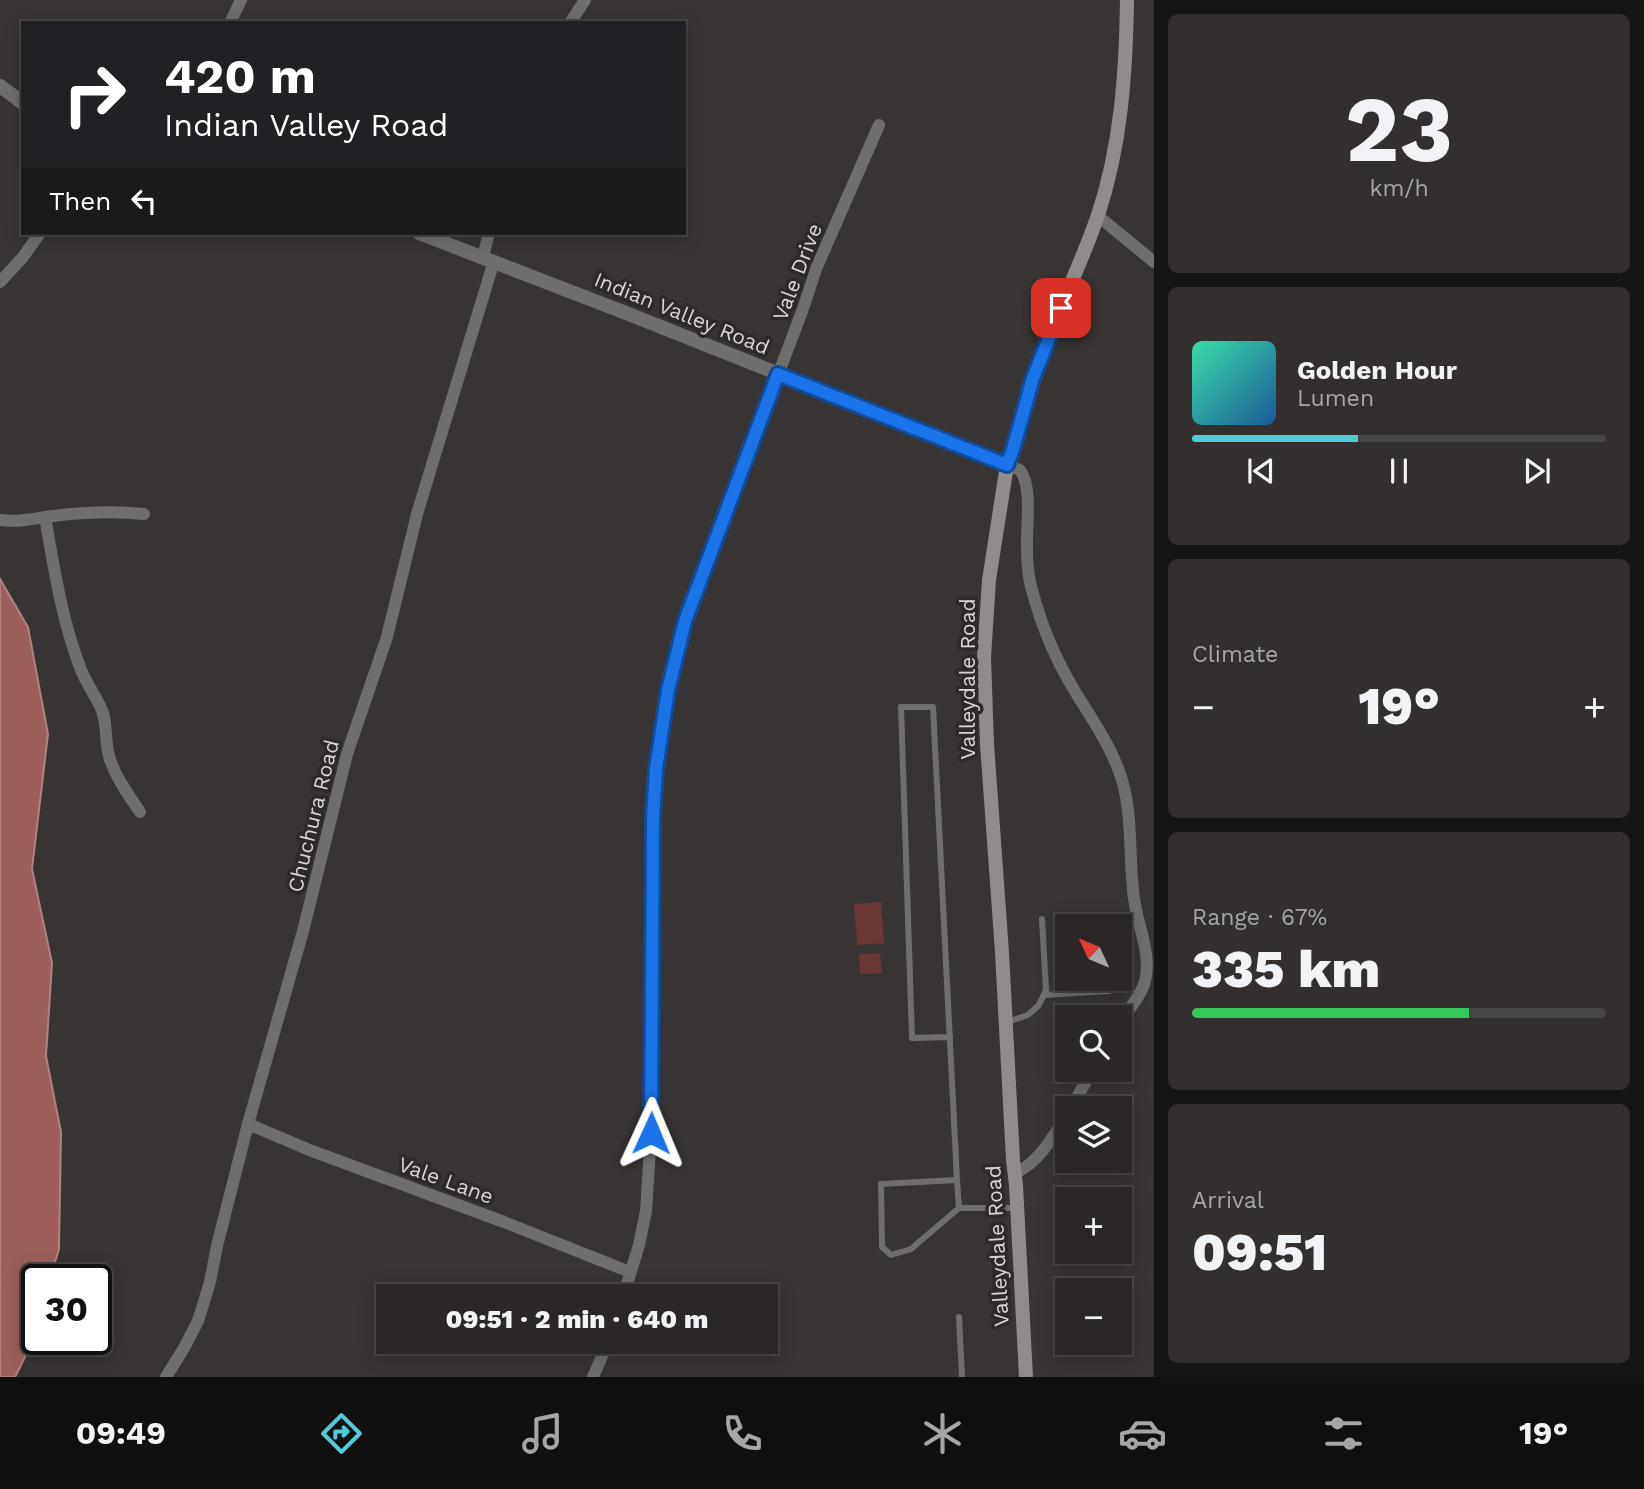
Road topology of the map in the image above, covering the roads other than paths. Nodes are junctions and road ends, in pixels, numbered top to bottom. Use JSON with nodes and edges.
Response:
{"nodes":[{"id":1,"x":241,"y":0,"type":"edge"},
{"id":2,"x":585,"y":0,"type":"edge"},
{"id":3,"x":1127,"y":0,"type":"edge"},
{"id":4,"x":231,"y":21,"type":"edge"},
{"id":5,"x":571,"y":21,"type":"edge"},
{"id":6,"x":0,"y":86,"type":"edge"},
{"id":7,"x":21,"y":102,"type":"edge"},
{"id":8,"x":879,"y":125,"type":"dead end"},
{"id":9,"x":1098,"y":216,"type":"junction"},
{"id":10,"x":39,"y":235,"type":"edge"},
{"id":11,"x":424,"y":235,"type":"edge"},
{"id":12,"x":489,"y":235,"type":"edge"},
{"id":13,"x":489,"y":259,"type":"junction"},
{"id":14,"x":1154,"y":262,"type":"edge"},
{"id":15,"x":0,"y":282,"type":"edge"},
{"id":16,"x":778,"y":374,"type":"junction"},
{"id":17,"x":1007,"y":465,"type":"junction"},
{"id":18,"x":144,"y":514,"type":"dead end"},
{"id":19,"x":45,"y":517,"type":"junction"},
{"id":20,"x":0,"y":520,"type":"edge"},
{"id":21,"x":140,"y":812,"type":"dead end"},
{"id":22,"x":1042,"y":919,"type":"dead end"},
{"id":23,"x":1096,"y":991,"type":"edge"},
{"id":24,"x":1044,"y":995,"type":"junction"},
{"id":25,"x":1132,"y":1005,"type":"edge"},
{"id":26,"x":1006,"y":1023,"type":"junction"},
{"id":27,"x":950,"y":1037,"type":"junction"},
{"id":28,"x":248,"y":1124,"type":"junction"},
{"id":29,"x":1055,"y":1132,"type":"edge"},
{"id":30,"x":1015,"y":1173,"type":"junction"},
{"id":31,"x":957,"y":1180,"type":"junction"},
{"id":32,"x":959,"y":1208,"type":"junction"},
{"id":33,"x":1017,"y":1208,"type":"junction"},
{"id":34,"x":630,"y":1272,"type":"junction"},
{"id":35,"x":627,"y":1284,"type":"edge"},
{"id":36,"x":959,"y":1317,"type":"dead end"},
{"id":37,"x":603,"y":1354,"type":"edge"},
{"id":38,"x":166,"y":1377,"type":"edge"},
{"id":39,"x":593,"y":1377,"type":"edge"},
{"id":40,"x":962,"y":1377,"type":"edge"},
{"id":41,"x":1026,"y":1377,"type":"edge"}],
"edges":[{"from":1,"to":4,"type":"street"},
{"from":2,"to":5,"type":"street"},
{"from":3,"to":9,"type":"main road","name":"Valleydale Road"},
{"from":6,"to":7,"type":"street"},
{"from":8,"to":16,"type":"street","name":"Vale Drive"},
{"from":9,"to":14,"type":"street"},
{"from":9,"to":17,"type":"main road","name":"Valleydale Road"},
{"from":10,"to":15,"type":"street"},
{"from":11,"to":13,"type":"street","name":"Indian Valley Road"},
{"from":12,"to":13,"type":"street","name":"Chuchura Road"},
{"from":13,"to":16,"type":"street","name":"Indian Valley Road"},
{"from":13,"to":28,"type":"street","name":"Chuchura Road"},
{"from":16,"to":17,"type":"street","name":"Indian Valley Road"},
{"from":16,"to":34,"type":"street","name":"Vale Drive"},
{"from":17,"to":25,"type":"street"},
{"from":17,"to":26,"type":"main road","name":"Valleydale Road"},
{"from":18,"to":19,"type":"street"},
{"from":19,"to":20,"type":"street"},
{"from":19,"to":21,"type":"street"},
{"from":22,"to":24,"type":"lane"},
{"from":23,"to":24,"type":"lane"},
{"from":24,"to":26,"type":"lane"},
{"from":26,"to":30,"type":"main road","name":"Valleydale Road"},
{"from":27,"to":27,"type":"lane"},
{"from":27,"to":31,"type":"lane"},
{"from":28,"to":34,"type":"street","name":"Vale Lane"},
{"from":28,"to":38,"type":"street","name":"Chuchura Road"},
{"from":29,"to":30,"type":"street"},
{"from":30,"to":33,"type":"main road","name":"Valleydale Road"},
{"from":31,"to":32,"type":"lane"},
{"from":31,"to":32,"type":"lane"},
{"from":32,"to":33,"type":"lane"},
{"from":33,"to":41,"type":"main road","name":"Valleydale Road"},
{"from":34,"to":35,"type":"street","name":"Vale Drive"},
{"from":36,"to":40,"type":"lane"},
{"from":37,"to":39,"type":"street"}]}
